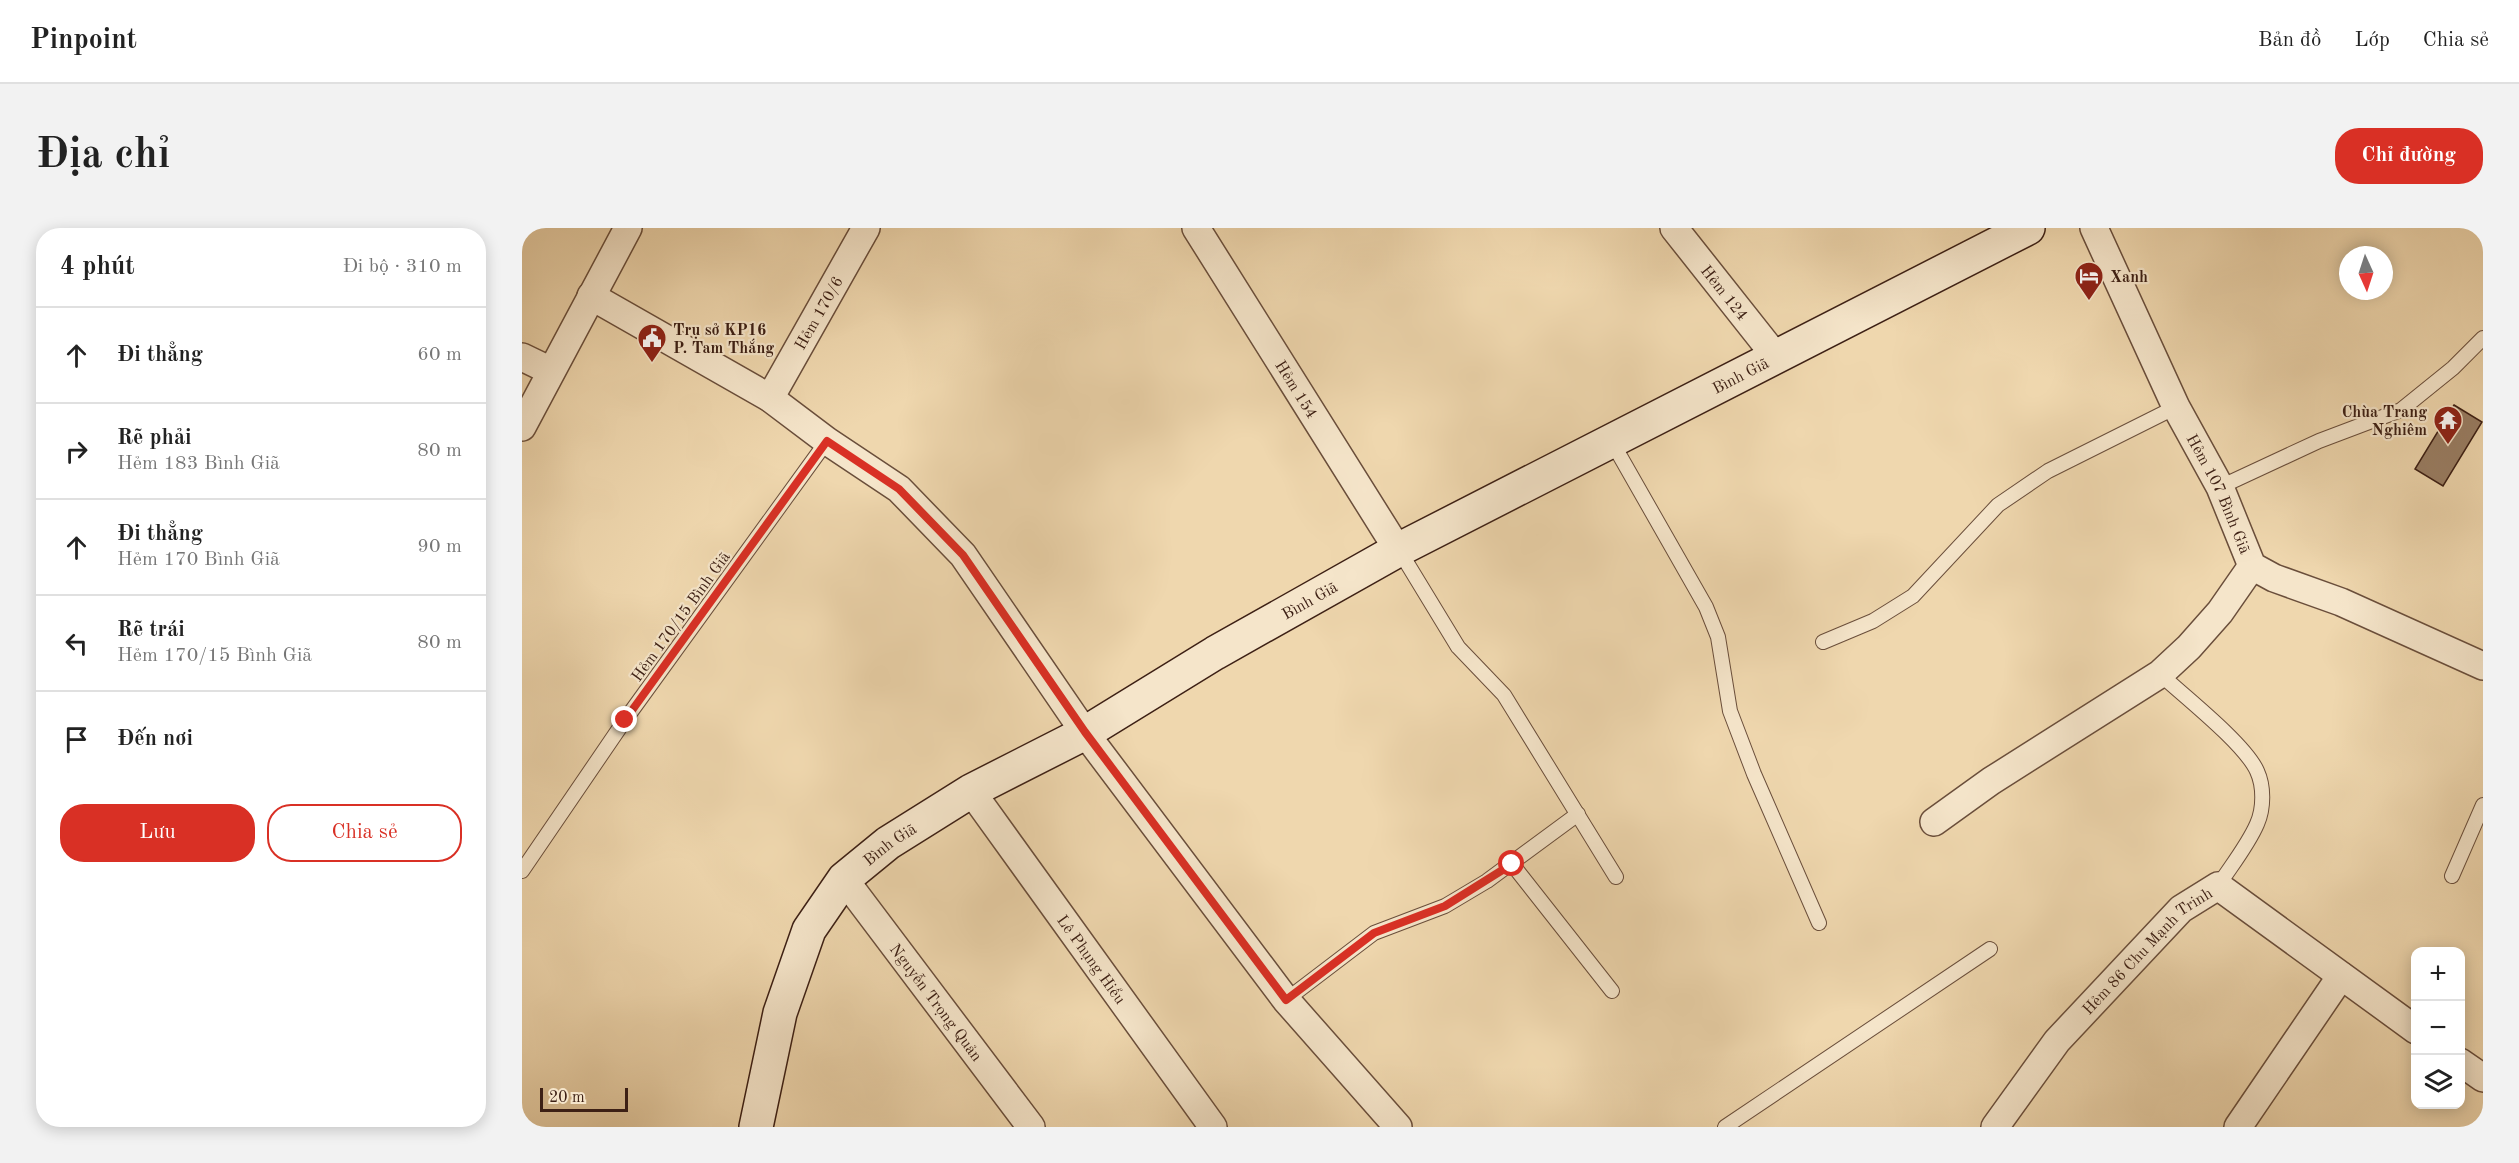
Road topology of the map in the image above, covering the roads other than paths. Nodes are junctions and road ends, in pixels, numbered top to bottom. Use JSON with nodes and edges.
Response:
{"nodes":[{"id":1,"x":628,"y":228,"type":"edge"},
{"id":2,"x":866,"y":228,"type":"edge"},
{"id":3,"x":1197,"y":228,"type":"edge"},
{"id":4,"x":1674,"y":228,"type":"edge"},
{"id":5,"x":2028,"y":228,"type":"edge"},
{"id":6,"x":2094,"y":228,"type":"edge"},
{"id":7,"x":591,"y":296,"type":"junction"},
{"id":8,"x":2483,"y":338,"type":"edge"},
{"id":9,"x":522,"y":357,"type":"edge"},
{"id":10,"x":1777,"y":358,"type":"junction"},
{"id":11,"x":551,"y":371,"type":"junction"},
{"id":12,"x":770,"y":398,"type":"junction"},
{"id":13,"x":2176,"y":407,"type":"junction"},
{"id":14,"x":522,"y":427,"type":"edge"},
{"id":15,"x":827,"y":441,"type":"junction"},
{"id":16,"x":1612,"y":442,"type":"junction"},
{"id":17,"x":2220,"y":487,"type":"junction"},
{"id":18,"x":1398,"y":550,"type":"junction"},
{"id":19,"x":2252,"y":566,"type":"junction"},
{"id":20,"x":1823,"y":642,"type":"dead end"},
{"id":21,"x":2483,"y":666,"type":"edge"},
{"id":22,"x":2160,"y":674,"type":"junction"},
{"id":23,"x":1085,"y":732,"type":"junction"},
{"id":24,"x":971,"y":791,"type":"junction"},
{"id":25,"x":2483,"y":805,"type":"edge"},
{"id":26,"x":1578,"y":814,"type":"junction"},
{"id":27,"x":1934,"y":822,"type":"dead end"},
{"id":28,"x":1512,"y":864,"type":"junction"},
{"id":29,"x":522,"y":871,"type":"edge"},
{"id":30,"x":2452,"y":876,"type":"dead end"},
{"id":31,"x":1616,"y":877,"type":"dead end"},
{"id":32,"x":844,"y":879,"type":"junction"},
{"id":33,"x":2218,"y":886,"type":"junction"},
{"id":34,"x":1819,"y":923,"type":"dead end"},
{"id":35,"x":1990,"y":949,"type":"dead end"},
{"id":36,"x":2341,"y":976,"type":"junction"},
{"id":37,"x":1612,"y":991,"type":"dead end"},
{"id":38,"x":1286,"y":1000,"type":"junction"},
{"id":39,"x":2411,"y":1027,"type":"edge"},
{"id":40,"x":2465,"y":1065,"type":"edge"},
{"id":41,"x":2483,"y":1078,"type":"edge"},
{"id":42,"x":756,"y":1127,"type":"edge"},
{"id":43,"x":1031,"y":1127,"type":"edge"},
{"id":44,"x":1213,"y":1127,"type":"edge"},
{"id":45,"x":1398,"y":1127,"type":"edge"},
{"id":46,"x":1725,"y":1127,"type":"edge"},
{"id":47,"x":1995,"y":1127,"type":"edge"},
{"id":48,"x":2238,"y":1127,"type":"edge"}],
"edges":[{"from":1,"to":7,"type":"street"},
{"from":2,"to":12,"type":"street","name":"Hẻm 170/6"},
{"from":3,"to":18,"type":"street","name":"Hẻm 154"},
{"from":4,"to":10,"type":"street","name":"Hẻm 124"},
{"from":5,"to":10,"type":"street","name":"Bình Giã"},
{"from":6,"to":13,"type":"street","name":"Hẻm 107 Bình Giã"},
{"from":7,"to":11,"type":"street"},
{"from":7,"to":12,"type":"street"},
{"from":8,"to":17,"type":"lane"},
{"from":9,"to":11,"type":"street"},
{"from":10,"to":16,"type":"street","name":"Bình Giã"},
{"from":11,"to":14,"type":"street"},
{"from":12,"to":15,"type":"street"},
{"from":13,"to":17,"type":"street","name":"Hẻm 107 Bình Giã"},
{"from":13,"to":20,"type":"lane"},
{"from":15,"to":23,"type":"street"},
{"from":15,"to":29,"type":"lane","name":"Hẻm 170/15 Bình Giã"},
{"from":16,"to":18,"type":"street","name":"Bình Giã"},
{"from":16,"to":34,"type":"lane"},
{"from":17,"to":19,"type":"street","name":"Hẻm 107 Bình Giã"},
{"from":18,"to":23,"type":"street","name":"Bình Giã"},
{"from":18,"to":26,"type":"lane"},
{"from":19,"to":21,"type":"street","name":"Hẻm 107 Bình Giã"},
{"from":19,"to":22,"type":"street"},
{"from":22,"to":27,"type":"street"},
{"from":22,"to":33,"type":"lane"},
{"from":23,"to":24,"type":"street","name":"Bình Giã"},
{"from":23,"to":38,"type":"street"},
{"from":24,"to":32,"type":"street","name":"Bình Giã"},
{"from":24,"to":44,"type":"street","name":"Lê Phụng Hiểu"},
{"from":25,"to":30,"type":"lane"},
{"from":26,"to":28,"type":"lane"},
{"from":26,"to":31,"type":"lane"},
{"from":28,"to":37,"type":"lane"},
{"from":28,"to":38,"type":"lane"},
{"from":32,"to":42,"type":"street","name":"Bình Giã"},
{"from":32,"to":43,"type":"street","name":"Nguyễn Trọng Quản"},
{"from":33,"to":36,"type":"street","name":"Hẻm 86 Chu Mạnh Trinh"},
{"from":33,"to":47,"type":"street","name":"Hẻm 86 Chu Mạnh Trinh"},
{"from":35,"to":46,"type":"lane"},
{"from":36,"to":39,"type":"street","name":"Hẻm 86 Chu Mạnh Trinh"},
{"from":36,"to":48,"type":"street"},
{"from":38,"to":45,"type":"street"},
{"from":40,"to":41,"type":"street"}]}
